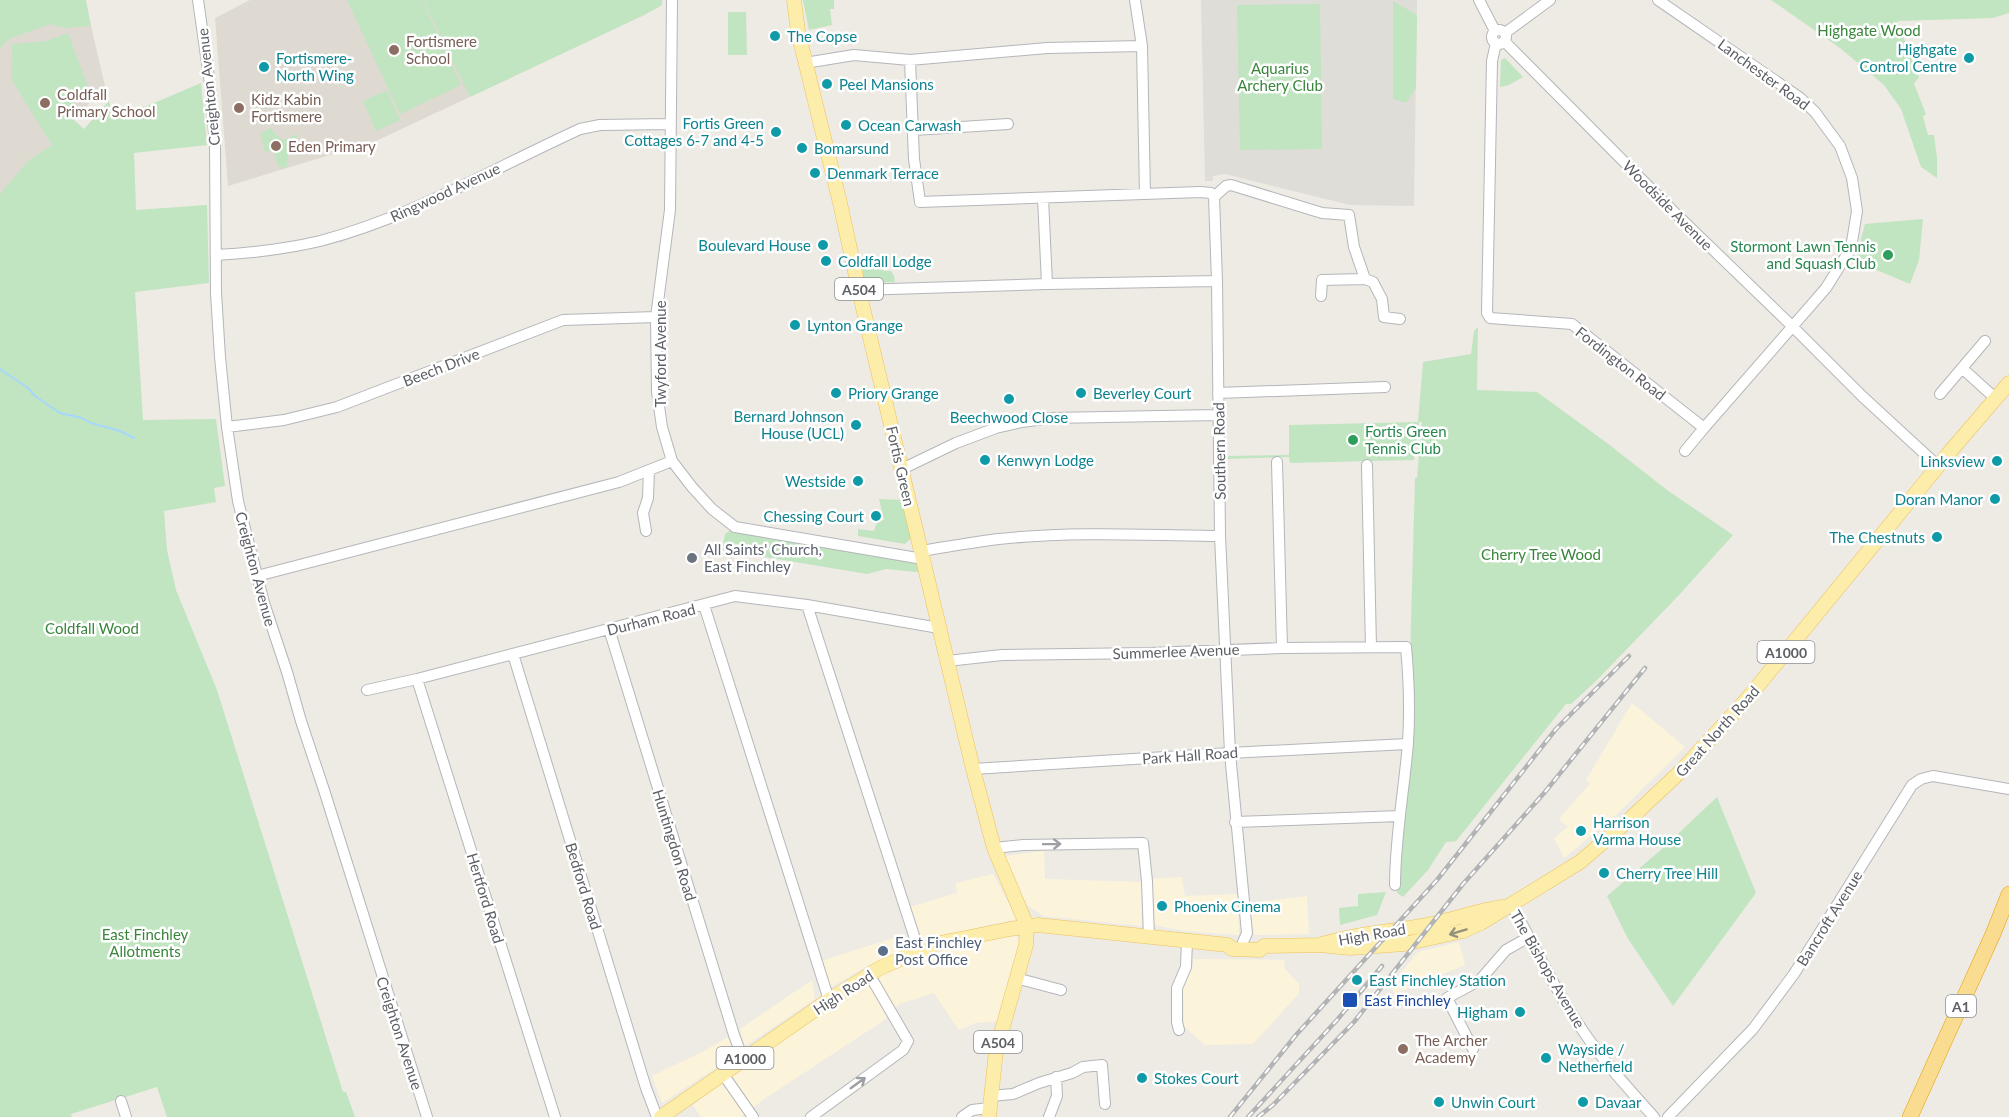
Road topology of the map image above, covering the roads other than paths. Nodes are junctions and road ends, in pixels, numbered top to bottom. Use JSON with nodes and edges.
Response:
{"nodes":[{"id":1,"x":198,"y":0,"type":"edge"},
{"id":2,"x":672,"y":0,"type":"edge"},
{"id":3,"x":794,"y":0,"type":"edge"},
{"id":4,"x":1135,"y":0,"type":"edge"},
{"id":5,"x":1479,"y":0,"type":"edge"},
{"id":6,"x":1550,"y":0,"type":"edge"},
{"id":7,"x":1658,"y":0,"type":"edge"},
{"id":8,"x":1500,"y":37,"type":"junction"},
{"id":9,"x":1142,"y":46,"type":"junction"},
{"id":10,"x":910,"y":60,"type":"junction"},
{"id":11,"x":805,"y":63,"type":"junction"},
{"id":12,"x":669,"y":124,"type":"junction"},
{"id":13,"x":1008,"y":124,"type":"dead end"},
{"id":14,"x":914,"y":130,"type":"junction"},
{"id":15,"x":1145,"y":194,"type":"junction"},
{"id":16,"x":1214,"y":197,"type":"junction"},
{"id":17,"x":1043,"y":198,"type":"junction"},
{"id":18,"x":216,"y":255,"type":"junction"},
{"id":19,"x":1365,"y":279,"type":"junction"},
{"id":20,"x":1217,"y":281,"type":"junction"},
{"id":21,"x":1047,"y":284,"type":"junction"},
{"id":22,"x":859,"y":290,"type":"junction"},
{"id":23,"x":1321,"y":296,"type":"dead end"},
{"id":24,"x":656,"y":317,"type":"junction"},
{"id":25,"x":1400,"y":319,"type":"dead end"},
{"id":26,"x":1792,"y":326,"type":"junction"},
{"id":27,"x":1985,"y":341,"type":"dead end"},
{"id":28,"x":1963,"y":369,"type":"junction"},
{"id":29,"x":2009,"y":383,"type":"edge"},
{"id":30,"x":1385,"y":387,"type":"dead end"},
{"id":31,"x":1218,"y":393,"type":"junction"},
{"id":32,"x":1940,"y":394,"type":"dead end"},
{"id":33,"x":1995,"y":398,"type":"junction"},
{"id":34,"x":1218,"y":415,"type":"junction"},
{"id":35,"x":227,"y":428,"type":"junction"},
{"id":36,"x":1704,"y":428,"type":"junction"},
{"id":37,"x":1685,"y":451,"type":"dead end"},
{"id":38,"x":672,"y":460,"type":"junction"},
{"id":39,"x":1277,"y":462,"type":"dead end"},
{"id":40,"x":1367,"y":465,"type":"dead end"},
{"id":41,"x":1938,"y":466,"type":"junction"},
{"id":42,"x":902,"y":469,"type":"junction"},
{"id":43,"x":649,"y":470,"type":"junction"},
{"id":44,"x":646,"y":531,"type":"dead end"},
{"id":45,"x":1220,"y":536,"type":"junction"},
{"id":46,"x":922,"y":555,"type":"junction"},
{"id":47,"x":257,"y":576,"type":"junction"},
{"id":48,"x":704,"y":605,"type":"junction"},
{"id":49,"x":807,"y":605,"type":"junction"},
{"id":50,"x":939,"y":628,"type":"junction"},
{"id":51,"x":609,"y":629,"type":"junction"},
{"id":52,"x":1371,"y":647,"type":"junction"},
{"id":53,"x":1282,"y":648,"type":"junction"},
{"id":54,"x":1225,"y":650,"type":"junction"},
{"id":55,"x":513,"y":654,"type":"junction"},
{"id":56,"x":947,"y":661,"type":"junction"},
{"id":57,"x":417,"y":679,"type":"junction"},
{"id":58,"x":366,"y":690,"type":"dead end"},
{"id":59,"x":1407,"y":744,"type":"junction"},
{"id":60,"x":1230,"y":753,"type":"junction"},
{"id":61,"x":973,"y":769,"type":"junction"},
{"id":62,"x":2009,"y":789,"type":"edge"},
{"id":63,"x":1400,"y":816,"type":"junction"},
{"id":64,"x":1235,"y":822,"type":"junction"},
{"id":65,"x":994,"y":848,"type":"junction"},
{"id":66,"x":1395,"y":885,"type":"dead end"},
{"id":67,"x":2009,"y":894,"type":"edge"},
{"id":68,"x":1509,"y":905,"type":"junction"},
{"id":69,"x":1027,"y":926,"type":"junction"},
{"id":70,"x":1425,"y":926,"type":"joint"},
{"id":71,"x":1149,"y":937,"type":"junction"},
{"id":72,"x":1529,"y":937,"type":"junction"},
{"id":73,"x":1245,"y":938,"type":"junction"},
{"id":74,"x":1187,"y":941,"type":"junction"},
{"id":75,"x":1404,"y":944,"type":"joint"},
{"id":76,"x":1228,"y":945,"type":"junction"},
{"id":77,"x":1320,"y":945,"type":"junction"},
{"id":78,"x":1264,"y":946,"type":"junction"},
{"id":79,"x":919,"y":951,"type":"junction"},
{"id":80,"x":869,"y":974,"type":"junction"},
{"id":81,"x":1016,"y":978,"type":"junction"},
{"id":82,"x":1061,"y":990,"type":"dead end"},
{"id":83,"x":829,"y":1000,"type":"junction"},
{"id":84,"x":1179,"y":1030,"type":"dead end"},
{"id":85,"x":1473,"y":1049,"type":"dead end"},
{"id":86,"x":743,"y":1059,"type":"junction"},
{"id":87,"x":723,"y":1074,"type":"junction"},
{"id":88,"x":1056,"y":1077,"type":"junction"},
{"id":89,"x":121,"y":1101,"type":"dead end"},
{"id":90,"x":1105,"y":1104,"type":"dead end"},
{"id":91,"x":989,"y":1107,"type":"edge"},
{"id":92,"x":126,"y":1117,"type":"edge"},
{"id":93,"x":427,"y":1117,"type":"edge"},
{"id":94,"x":555,"y":1117,"type":"edge"},
{"id":95,"x":659,"y":1117,"type":"edge"},
{"id":96,"x":753,"y":1117,"type":"edge"},
{"id":97,"x":811,"y":1117,"type":"edge"},
{"id":98,"x":962,"y":1117,"type":"edge"},
{"id":99,"x":1049,"y":1117,"type":"edge"},
{"id":100,"x":1654,"y":1117,"type":"edge"},
{"id":101,"x":1668,"y":1117,"type":"edge"},
{"id":102,"x":1910,"y":1117,"type":"edge"}],
"edges":[{"from":1,"to":18,"type":"street","name":"Creighton Avenue"},
{"from":2,"to":12,"type":"street","name":"Twyford Avenue"},
{"from":3,"to":11,"type":"main road","name":"Fortis Green","number":"A504"},
{"from":4,"to":9,"type":"street"},
{"from":5,"to":8,"type":"street","name":"Woodside Avenue"},
{"from":6,"to":8,"type":"street"},
{"from":7,"to":26,"type":"street","name":"Lanchester Road"},
{"from":8,"to":26,"type":"street","name":"Woodside Avenue"},
{"from":8,"to":36,"type":"street","name":"Fordington Road"},
{"from":9,"to":10,"type":"street"},
{"from":9,"to":15,"type":"street"},
{"from":10,"to":11,"type":"street"},
{"from":10,"to":14,"type":"street"},
{"from":11,"to":22,"type":"main road","name":"Fortis Green","number":"A504"},
{"from":12,"to":18,"type":"street","name":"Ringwood Avenue"},
{"from":12,"to":24,"type":"street","name":"Twyford Avenue"},
{"from":13,"to":14,"type":"street"},
{"from":14,"to":17,"type":"street"},
{"from":15,"to":16,"type":"street"},
{"from":15,"to":17,"type":"street"},
{"from":16,"to":19,"type":"street"},
{"from":16,"to":20,"type":"street","name":"Southern Road"},
{"from":17,"to":21,"type":"street"},
{"from":18,"to":35,"type":"street","name":"Creighton Avenue"},
{"from":19,"to":23,"type":"street"},
{"from":19,"to":25,"type":"street"},
{"from":20,"to":21,"type":"street"},
{"from":20,"to":31,"type":"street","name":"Southern Road"},
{"from":21,"to":22,"type":"street"},
{"from":22,"to":42,"type":"main road","name":"Fortis Green","number":"A504"},
{"from":24,"to":35,"type":"street","name":"Beech Drive"},
{"from":24,"to":38,"type":"street","name":"Twyford Avenue"},
{"from":26,"to":36,"type":"street"},
{"from":26,"to":41,"type":"street","name":"Woodside Avenue","bridge":true},
{"from":27,"to":28,"type":"street"},
{"from":28,"to":32,"type":"street"},
{"from":28,"to":33,"type":"street"},
{"from":29,"to":33,"type":"main road","name":"Great North Road","number":"A1000"},
{"from":30,"to":31,"type":"street"},
{"from":31,"to":34,"type":"street","name":"Southern Road"},
{"from":33,"to":41,"type":"main road","name":"Great North Road","number":"A1000"},
{"from":34,"to":42,"type":"street"},
{"from":34,"to":45,"type":"street","name":"Southern Road"},
{"from":35,"to":47,"type":"street","name":"Creighton Avenue"},
{"from":36,"to":37,"type":"street"},
{"from":38,"to":43,"type":"street"},
{"from":38,"to":46,"type":"street","name":"Twyford Avenue"},
{"from":39,"to":53,"type":"street"},
{"from":40,"to":52,"type":"street"},
{"from":41,"to":68,"type":"main road","name":"Great North Road","number":"A1000"},
{"from":42,"to":46,"type":"main road","name":"Fortis Green","number":"A504"},
{"from":43,"to":44,"type":"street"},
{"from":43,"to":47,"type":"street"},
{"from":45,"to":46,"type":"street","name":"Twyford Avenue"},
{"from":45,"to":54,"type":"street","name":"Southern Road"},
{"from":46,"to":50,"type":"main road","name":"Fortis Green","number":"A504"},
{"from":47,"to":93,"type":"street","name":"Creighton Avenue"},
{"from":48,"to":49,"type":"street","name":"Durham Road"},
{"from":48,"to":51,"type":"street","name":"Durham Road"},
{"from":48,"to":83,"type":"street"},
{"from":49,"to":50,"type":"street","name":"Durham Road"},
{"from":49,"to":79,"type":"street"},
{"from":50,"to":56,"type":"main road","name":"Fortis Green","number":"A504"},
{"from":51,"to":55,"type":"street","name":"Durham Road"},
{"from":51,"to":86,"type":"street","name":"Huntingdon Road"},
{"from":52,"to":53,"type":"street","name":"Summerlee Avenue"},
{"from":52,"to":59,"type":"street","name":"Summerlee Avenue"},
{"from":53,"to":54,"type":"street","name":"Summerlee Avenue"},
{"from":54,"to":56,"type":"street","name":"Summerlee Avenue"},
{"from":54,"to":60,"type":"street","name":"Southern Road"},
{"from":55,"to":57,"type":"street","name":"Durham Road"},
{"from":55,"to":95,"type":"street","name":"Bedford Road"},
{"from":56,"to":61,"type":"main road","name":"Fortis Green","number":"A504"},
{"from":57,"to":58,"type":"street","name":"Durham Road"},
{"from":57,"to":94,"type":"street","name":"Hertford Road"},
{"from":59,"to":60,"type":"street","name":"Park Hall Road"},
{"from":59,"to":63,"type":"street"},
{"from":60,"to":61,"type":"street","name":"Park Hall Road"},
{"from":60,"to":64,"type":"street","name":"Southern Road"},
{"from":61,"to":65,"type":"main road","name":"Fortis Green","number":"A504"},
{"from":62,"to":101,"type":"street","name":"Bancroft Avenue"},
{"from":63,"to":64,"type":"street"},
{"from":63,"to":66,"type":"street"},
{"from":64,"to":73,"type":"street","name":"Southern Road"},
{"from":65,"to":69,"type":"main road","name":"Fortis Green","number":"A504"},
{"from":65,"to":71,"type":"street","one_way":true},
{"from":67,"to":102,"type":"highway","number":"A1"},
{"from":68,"to":70,"type":"main road","name":"Great North Road","number":"A1000"},
{"from":68,"to":72,"type":"street","name":"The Bishops Avenue"},
{"from":68,"to":75,"type":"main road","name":"Great North Road","number":"A1000","one_way":true},
{"from":69,"to":71,"type":"main road","name":"High Road","number":"A1000"},
{"from":69,"to":79,"type":"main road","name":"High Road","number":"A1000"},
{"from":69,"to":81,"type":"main road","number":"A504"},
{"from":70,"to":77,"type":"main road","name":"High Road","number":"A1000"},
{"from":71,"to":74,"type":"main road","name":"High Road","number":"A1000"},
{"from":72,"to":85,"type":"street"},
{"from":72,"to":100,"type":"street","name":"The Bishops Avenue"},
{"from":73,"to":76,"type":"main road","name":"High Road","number":"A1000"},
{"from":73,"to":78,"type":"main road","name":"High Road","number":"A1000"},
{"from":74,"to":76,"type":"main road","name":"High Road","number":"A1000"},
{"from":74,"to":84,"type":"street"},
{"from":75,"to":77,"type":"main road","name":"High Road","number":"A1000"},
{"from":76,"to":78,"type":"main road","name":"High Road","number":"A1000"},
{"from":77,"to":78,"type":"main road","name":"High Road","number":"A1000"},
{"from":79,"to":80,"type":"main road","name":"High Road","number":"A1000"},
{"from":80,"to":83,"type":"main road","name":"High Road","number":"A1000"},
{"from":97,"to":80,"type":"street","one_way":true},
{"from":81,"to":82,"type":"street"},
{"from":81,"to":91,"type":"main road","number":"A504"},
{"from":83,"to":86,"type":"main road","name":"High Road","number":"A1000"},
{"from":86,"to":87,"type":"main road","name":"High Road","number":"A1000"},
{"from":87,"to":95,"type":"main road","name":"High Road","number":"A1000"},
{"from":87,"to":96,"type":"street"},
{"from":88,"to":90,"type":"street"},
{"from":88,"to":91,"type":"street"},
{"from":88,"to":99,"type":"street"},
{"from":89,"to":92,"type":"street"},
{"from":91,"to":98,"type":"street"}]}
